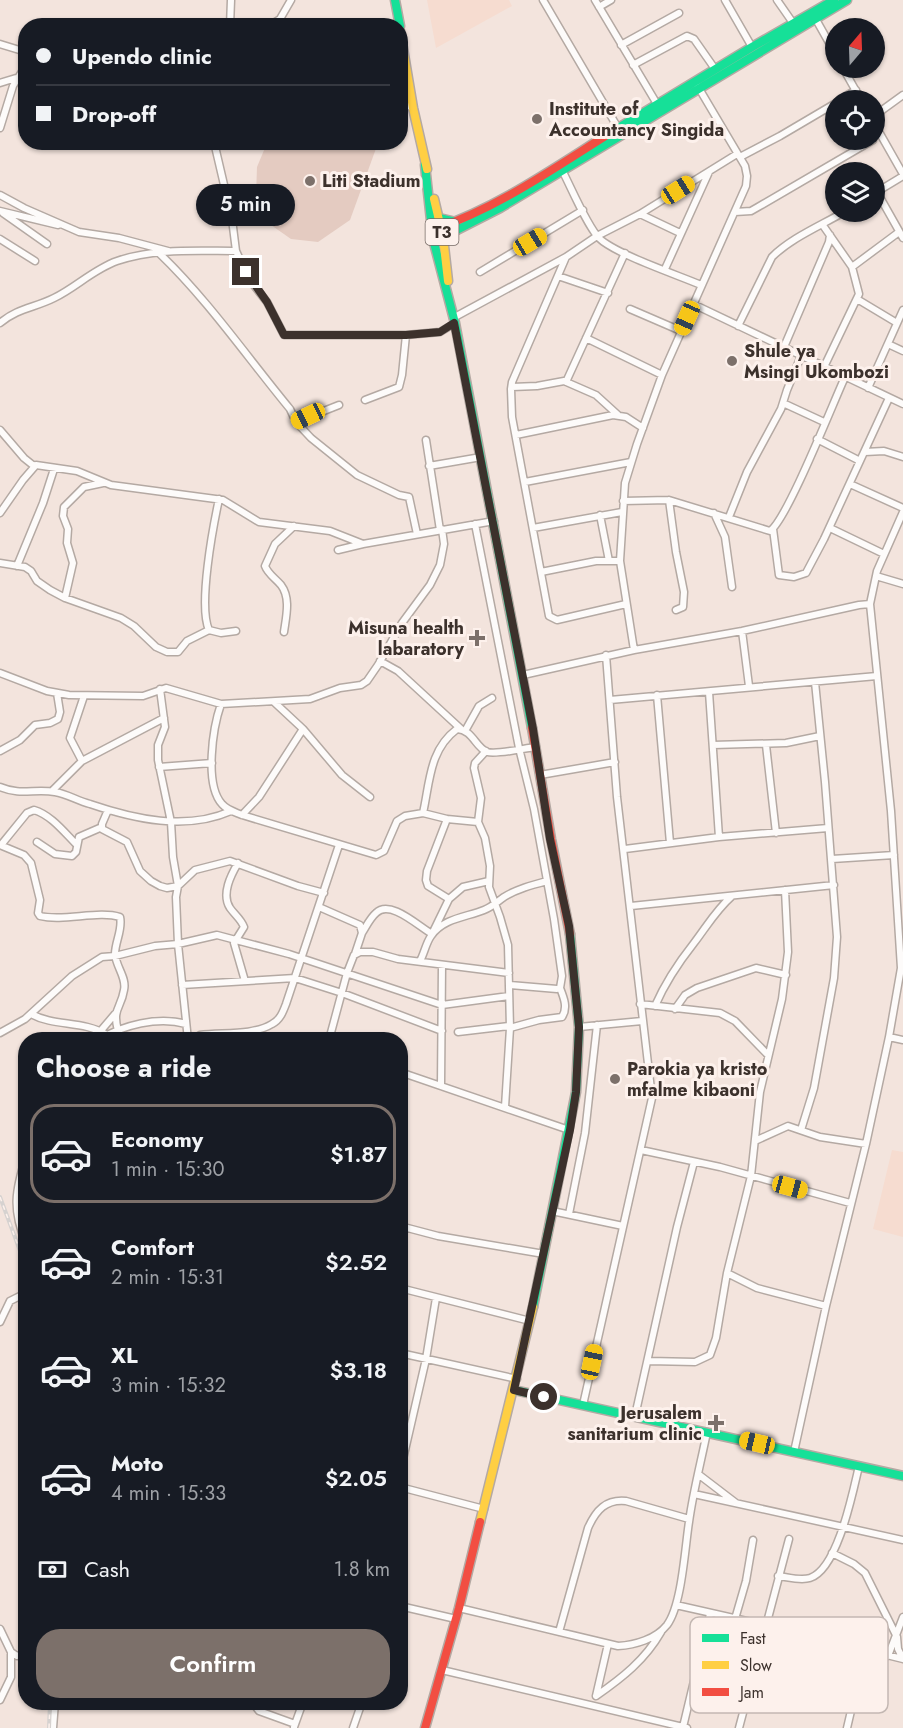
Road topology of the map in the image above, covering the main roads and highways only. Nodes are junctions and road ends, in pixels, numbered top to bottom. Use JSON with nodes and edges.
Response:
{"nodes":[{"id":1,"x":395,"y":0,"type":"edge"},
{"id":2,"x":832,"y":0,"type":"edge"},
{"id":3,"x":847,"y":0,"type":"edge"},
{"id":4,"x":814,"y":16,"type":"junction"},
{"id":5,"x":398,"y":18,"type":"edge"},
{"id":6,"x":408,"y":78,"type":"edge"},
{"id":7,"x":697,"y":84,"type":"junction"},
{"id":8,"x":425,"y":165,"type":"junction"},
{"id":9,"x":561,"y":167,"type":"junction"},
{"id":10,"x":439,"y":218,"type":"junction"},
{"id":11,"x":456,"y":222,"type":"junction"},
{"id":12,"x":438,"y":232,"type":"junction"},
{"id":13,"x":450,"y":302,"type":"junction"},
{"id":14,"x":514,"y":1390,"type":"junction"},
{"id":15,"x":903,"y":1476,"type":"edge"},
{"id":16,"x":426,"y":1728,"type":"edge"}],
"edges":[{"from":1,"to":5,"type":"main road"},
{"from":2,"to":4,"type":"main road"},
{"from":3,"to":4,"type":"main road"},
{"from":4,"to":7,"type":"main road"},
{"from":4,"to":7,"type":"main road"},
{"from":6,"to":8,"type":"main road","number":"T3"},
{"from":7,"to":9,"type":"main road"},
{"from":7,"to":9,"type":"main road"},
{"from":8,"to":10,"type":"main road","number":"T3"},
{"from":8,"to":12,"type":"main road","number":"T3"},
{"from":9,"to":11,"type":"main road"},
{"from":9,"to":12,"type":"main road"},
{"from":10,"to":11,"type":"main road"},
{"from":10,"to":12,"type":"main road","number":"T3"},
{"from":11,"to":12,"type":"main road"},
{"from":12,"to":13,"type":"main road","number":"T3"},
{"from":12,"to":13,"type":"main road","number":"T3"},
{"from":13,"to":14,"type":"main road","number":"T3"},
{"from":14,"to":15,"type":"main road"},
{"from":14,"to":16,"type":"main road","number":"T3"}]}
